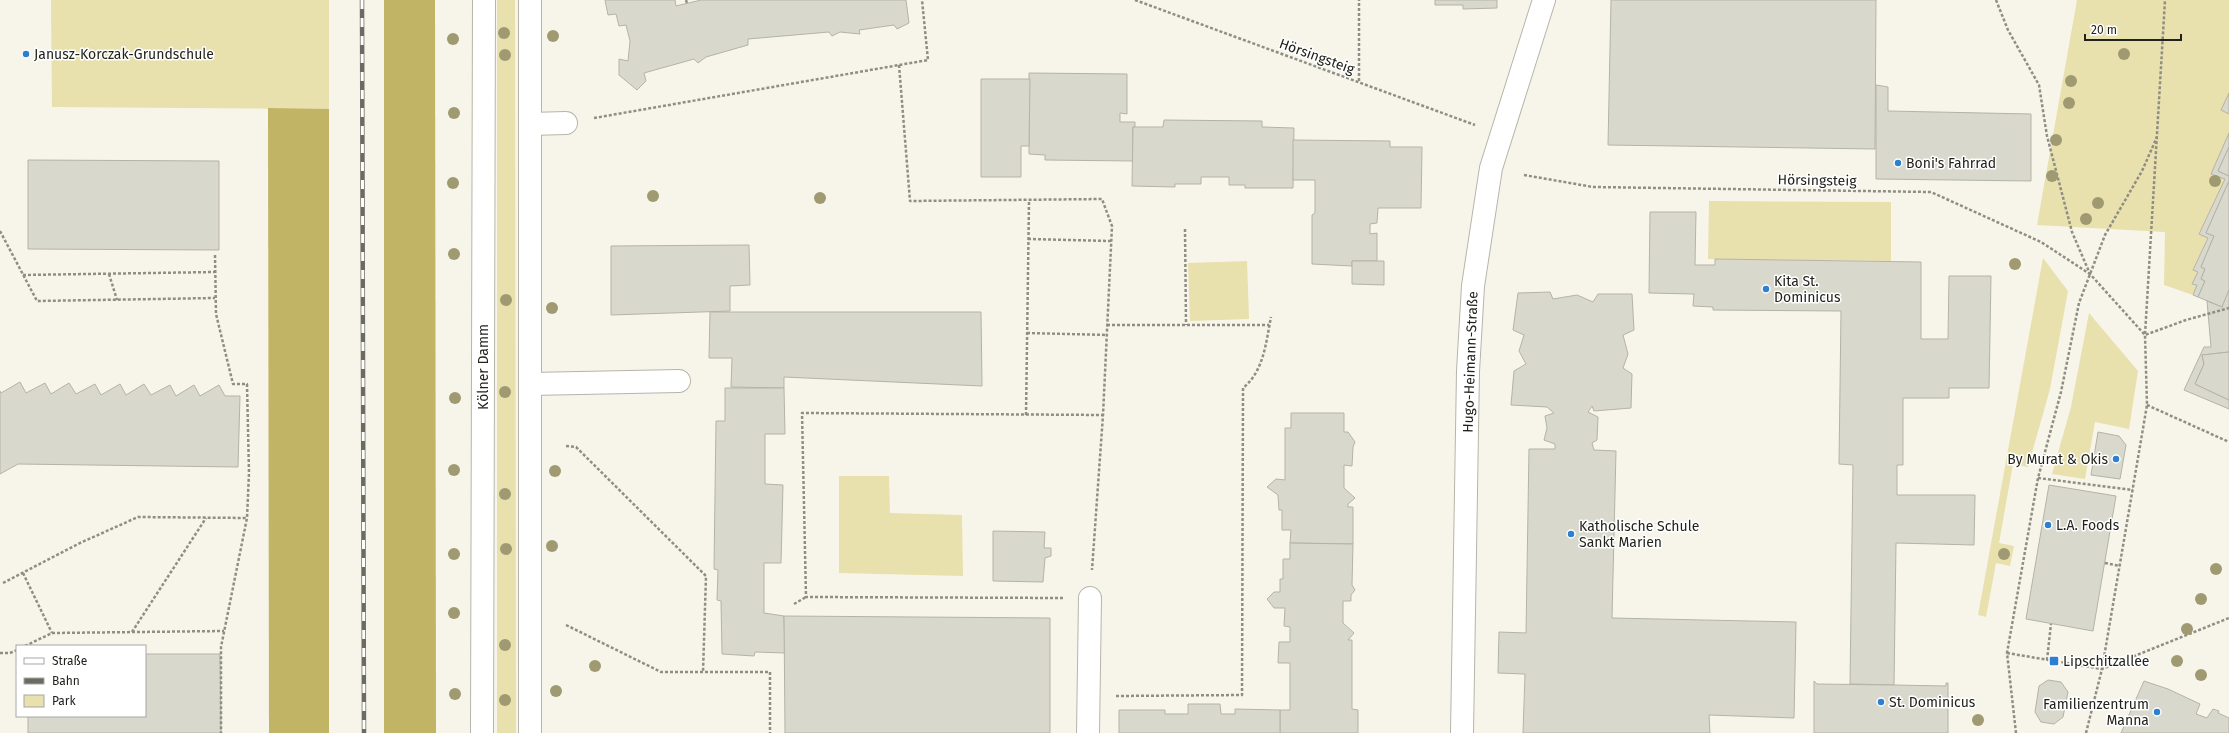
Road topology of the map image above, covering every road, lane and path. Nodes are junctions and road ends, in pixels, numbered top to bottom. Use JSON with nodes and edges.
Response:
{"nodes":[{"id":1,"x":484,"y":0,"type":"edge"},
{"id":2,"x":530,"y":0,"type":"edge"},
{"id":3,"x":922,"y":0,"type":"edge"},
{"id":4,"x":1135,"y":0,"type":"edge"},
{"id":5,"x":1359,"y":0,"type":"edge"},
{"id":6,"x":1544,"y":0,"type":"edge"},
{"id":7,"x":1996,"y":0,"type":"edge"},
{"id":8,"x":2165,"y":0,"type":"edge"},
{"id":9,"x":899,"y":65,"type":"junction"},
{"id":10,"x":1359,"y":82,"type":"junction"},
{"id":11,"x":566,"y":123,"type":"joint"},
{"id":12,"x":530,"y":124,"type":"junction"},
{"id":13,"x":1476,"y":125,"type":"dead end"},
{"id":14,"x":2158,"y":135,"type":"junction"},
{"id":15,"x":1524,"y":175,"type":"dead end"},
{"id":16,"x":1029,"y":201,"type":"junction"},
{"id":17,"x":1185,"y":229,"type":"dead end"},
{"id":18,"x":0,"y":231,"type":"edge"},
{"id":19,"x":1028,"y":239,"type":"junction"},
{"id":20,"x":1111,"y":241,"type":"junction"},
{"id":21,"x":215,"y":255,"type":"dead end"},
{"id":22,"x":215,"y":272,"type":"junction"},
{"id":23,"x":110,"y":274,"type":"junction"},
{"id":24,"x":2090,"y":274,"type":"junction"},
{"id":25,"x":23,"y":275,"type":"junction"},
{"id":26,"x":215,"y":298,"type":"junction"},
{"id":27,"x":117,"y":300,"type":"junction"},
{"id":28,"x":2229,"y":308,"type":"edge"},
{"id":29,"x":1271,"y":317,"type":"dead end"},
{"id":30,"x":1108,"y":325,"type":"junction"},
{"id":31,"x":1186,"y":325,"type":"junction"},
{"id":32,"x":1269,"y":325,"type":"junction"},
{"id":33,"x":1027,"y":333,"type":"junction"},
{"id":34,"x":1107,"y":335,"type":"junction"},
{"id":35,"x":2145,"y":335,"type":"junction"},
{"id":36,"x":679,"y":381,"type":"dead end"},
{"id":37,"x":530,"y":384,"type":"junction"},
{"id":38,"x":2147,"y":405,"type":"junction"},
{"id":39,"x":1026,"y":415,"type":"junction"},
{"id":40,"x":1103,"y":415,"type":"junction"},
{"id":41,"x":2229,"y":442,"type":"edge"},
{"id":42,"x":566,"y":446,"type":"dead end"},
{"id":43,"x":2038,"y":478,"type":"junction"},
{"id":44,"x":2133,"y":490,"type":"junction"},
{"id":45,"x":206,"y":518,"type":"junction"},
{"id":46,"x":247,"y":518,"type":"junction"},
{"id":47,"x":2105,"y":563,"type":"dead end"},
{"id":48,"x":2120,"y":566,"type":"junction"},
{"id":49,"x":23,"y":573,"type":"junction"},
{"id":50,"x":3,"y":582,"type":"dead end"},
{"id":51,"x":806,"y":597,"type":"junction"},
{"id":52,"x":1090,"y":598,"type":"junction"},
{"id":53,"x":794,"y":604,"type":"dead end"},
{"id":54,"x":2229,"y":618,"type":"edge"},
{"id":55,"x":2051,"y":624,"type":"dead end"},
{"id":56,"x":566,"y":625,"type":"dead end"},
{"id":57,"x":224,"y":631,"type":"junction"},
{"id":58,"x":132,"y":632,"type":"junction"},
{"id":59,"x":52,"y":633,"type":"junction"},
{"id":60,"x":27,"y":645,"type":"edge"},
{"id":61,"x":16,"y":650,"type":"edge"},
{"id":62,"x":0,"y":653,"type":"edge"},
{"id":63,"x":2008,"y":653,"type":"junction"},
{"id":64,"x":2047,"y":660,"type":"junction"},
{"id":65,"x":2102,"y":669,"type":"junction"},
{"id":66,"x":703,"y":672,"type":"junction"},
{"id":67,"x":1088,"y":695,"type":"junction"},
{"id":68,"x":221,"y":733,"type":"edge"},
{"id":69,"x":482,"y":733,"type":"edge"},
{"id":70,"x":530,"y":733,"type":"edge"},
{"id":71,"x":770,"y":733,"type":"edge"},
{"id":72,"x":1088,"y":733,"type":"edge"},
{"id":73,"x":1462,"y":733,"type":"edge"},
{"id":74,"x":2016,"y":733,"type":"edge"},
{"id":75,"x":2086,"y":733,"type":"edge"}],
"edges":[{"from":1,"to":69,"type":"street","name":"Kölner Damm"},
{"from":2,"to":12,"type":"street"},
{"from":3,"to":9,"type":"path"},
{"from":4,"to":10,"type":"path","name":"Hörsingsteig"},
{"from":5,"to":10,"type":"path"},
{"from":6,"to":73,"type":"street","name":"Hugo-Heimann-Straße"},
{"from":7,"to":24,"type":"path"},
{"from":8,"to":14,"type":"path"},
{"from":9,"to":11,"type":"path"},
{"from":9,"to":16,"type":"path"},
{"from":10,"to":13,"type":"path","name":"Hörsingsteig"},
{"from":11,"to":12,"type":"street"},
{"from":12,"to":37,"type":"street"},
{"from":14,"to":24,"type":"path"},
{"from":14,"to":35,"type":"path"},
{"from":15,"to":24,"type":"path","name":"Hörsingsteig"},
{"from":16,"to":19,"type":"path"},
{"from":16,"to":20,"type":"path"},
{"from":17,"to":31,"type":"path"},
{"from":18,"to":25,"type":"path"},
{"from":19,"to":20,"type":"path"},
{"from":19,"to":33,"type":"path"},
{"from":20,"to":30,"type":"path"},
{"from":21,"to":22,"type":"path"},
{"from":22,"to":23,"type":"path"},
{"from":22,"to":26,"type":"path"},
{"from":23,"to":25,"type":"path"},
{"from":23,"to":27,"type":"path"},
{"from":24,"to":35,"type":"path"},
{"from":24,"to":43,"type":"path"},
{"from":25,"to":27,"type":"path"},
{"from":26,"to":27,"type":"path"},
{"from":26,"to":46,"type":"path"},
{"from":28,"to":35,"type":"path"},
{"from":29,"to":32,"type":"path"},
{"from":30,"to":31,"type":"path"},
{"from":30,"to":34,"type":"path"},
{"from":31,"to":32,"type":"path"},
{"from":32,"to":67,"type":"path"},
{"from":33,"to":34,"type":"path"},
{"from":33,"to":39,"type":"path"},
{"from":34,"to":40,"type":"path"},
{"from":35,"to":38,"type":"path"},
{"from":36,"to":37,"type":"street"},
{"from":37,"to":70,"type":"street"},
{"from":38,"to":41,"type":"path"},
{"from":38,"to":44,"type":"path"},
{"from":39,"to":40,"type":"path"},
{"from":39,"to":51,"type":"path"},
{"from":40,"to":52,"type":"path"},
{"from":42,"to":66,"type":"path"},
{"from":43,"to":44,"type":"path"},
{"from":43,"to":63,"type":"path"},
{"from":44,"to":48,"type":"path"},
{"from":45,"to":46,"type":"path"},
{"from":45,"to":49,"type":"path"},
{"from":45,"to":58,"type":"path"},
{"from":46,"to":57,"type":"path"},
{"from":47,"to":48,"type":"path"},
{"from":48,"to":65,"type":"path"},
{"from":49,"to":50,"type":"path"},
{"from":49,"to":59,"type":"path"},
{"from":51,"to":52,"type":"path"},
{"from":51,"to":53,"type":"path"},
{"from":52,"to":67,"type":"street"},
{"from":54,"to":65,"type":"path"},
{"from":55,"to":64,"type":"path"},
{"from":56,"to":66,"type":"path"},
{"from":57,"to":58,"type":"path"},
{"from":57,"to":68,"type":"path"},
{"from":58,"to":59,"type":"path"},
{"from":59,"to":60,"type":"path"},
{"from":61,"to":62,"type":"path"},
{"from":63,"to":64,"type":"path"},
{"from":63,"to":74,"type":"path"},
{"from":64,"to":65,"type":"path"},
{"from":65,"to":75,"type":"path"},
{"from":66,"to":71,"type":"path"},
{"from":67,"to":72,"type":"street"}]}
